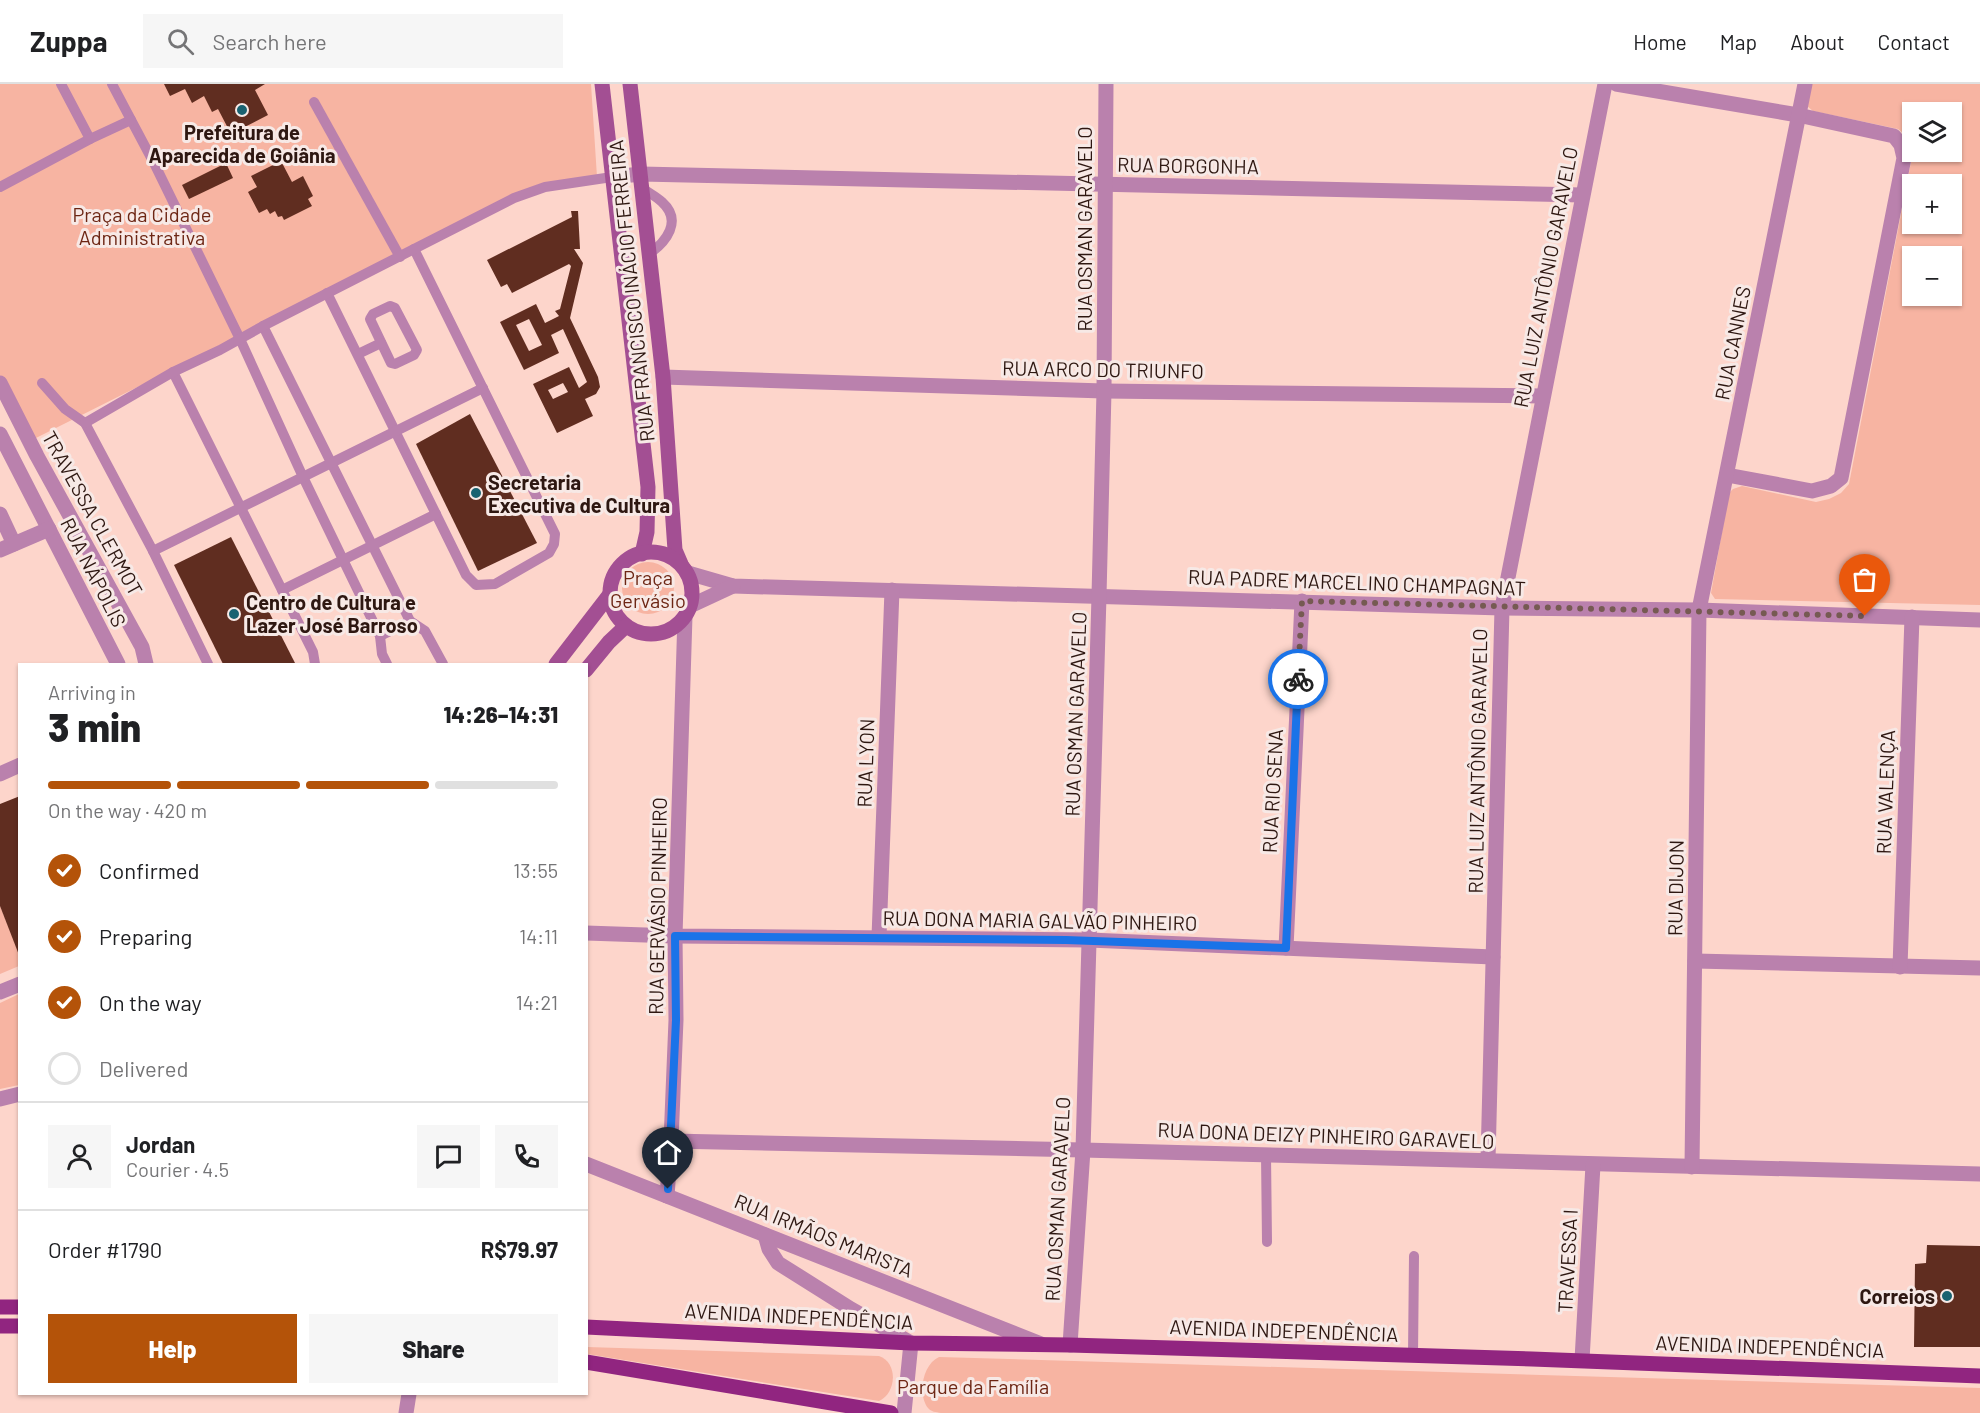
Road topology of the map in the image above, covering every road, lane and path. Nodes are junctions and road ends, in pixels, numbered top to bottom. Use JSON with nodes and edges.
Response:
{"nodes":[{"id":1,"x":61,"y":84,"type":"edge"},
{"id":2,"x":112,"y":84,"type":"edge"},
{"id":3,"x":603,"y":84,"type":"edge"},
{"id":4,"x":630,"y":84,"type":"edge"},
{"id":5,"x":1106,"y":84,"type":"edge"},
{"id":6,"x":1605,"y":84,"type":"edge"},
{"id":7,"x":1616,"y":84,"type":"edge"},
{"id":8,"x":1805,"y":84,"type":"edge"},
{"id":9,"x":315,"y":102,"type":"dead end"},
{"id":10,"x":1798,"y":115,"type":"junction"},
{"id":11,"x":130,"y":120,"type":"junction"},
{"id":12,"x":90,"y":139,"type":"junction"},
{"id":13,"x":612,"y":177,"type":"junction"},
{"id":14,"x":641,"y":181,"type":"junction"},
{"id":15,"x":1106,"y":184,"type":"junction"},
{"id":16,"x":0,"y":187,"type":"edge"},
{"id":17,"x":1582,"y":195,"type":"junction"},
{"id":18,"x":414,"y":249,"type":"junction"},
{"id":19,"x":649,"y":254,"type":"junction"},
{"id":20,"x":399,"y":257,"type":"junction"},
{"id":21,"x":327,"y":293,"type":"junction"},
{"id":22,"x":263,"y":326,"type":"junction"},
{"id":23,"x":240,"y":339,"type":"junction"},
{"id":24,"x":381,"y":343,"type":"junction"},
{"id":25,"x":358,"y":354,"type":"junction"},
{"id":26,"x":173,"y":372,"type":"junction"},
{"id":27,"x":663,"y":377,"type":"junction"},
{"id":28,"x":0,"y":383,"type":"edge"},
{"id":29,"x":42,"y":383,"type":"dead end"},
{"id":30,"x":483,"y":388,"type":"junction"},
{"id":31,"x":1104,"y":391,"type":"junction"},
{"id":32,"x":1543,"y":396,"type":"junction"},
{"id":33,"x":85,"y":423,"type":"junction"},
{"id":34,"x":395,"y":431,"type":"junction"},
{"id":35,"x":0,"y":434,"type":"edge"},
{"id":36,"x":331,"y":463,"type":"junction"},
{"id":37,"x":1727,"y":475,"type":"junction"},
{"id":38,"x":303,"y":477,"type":"junction"},
{"id":39,"x":241,"y":508,"type":"junction"},
{"id":40,"x":0,"y":514,"type":"edge"},
{"id":41,"x":436,"y":514,"type":"junction"},
{"id":42,"x":49,"y":529,"type":"junction"},
{"id":43,"x":372,"y":545,"type":"junction"},
{"id":44,"x":7,"y":547,"type":"edge"},
{"id":45,"x":153,"y":551,"type":"junction"},
{"id":46,"x":642,"y":554,"type":"junction"},
{"id":47,"x":343,"y":560,"type":"junction"},
{"id":48,"x":684,"y":569,"type":"junction"},
{"id":49,"x":733,"y":586,"type":"junction"},
{"id":50,"x":282,"y":590,"type":"junction"},
{"id":51,"x":892,"y":590,"type":"junction"},
{"id":52,"x":610,"y":594,"type":"junction"},
{"id":53,"x":1100,"y":596,"type":"junction"},
{"id":54,"x":1302,"y":601,"type":"junction"},
{"id":55,"x":1502,"y":608,"type":"junction"},
{"id":56,"x":1699,"y":610,"type":"junction"},
{"id":57,"x":687,"y":611,"type":"junction"},
{"id":58,"x":1912,"y":617,"type":"junction"},
{"id":59,"x":1980,"y":620,"type":"edge"},
{"id":60,"x":410,"y":621,"type":"junction"},
{"id":61,"x":626,"y":626,"type":"junction"},
{"id":62,"x":380,"y":636,"type":"junction"},
{"id":63,"x":117,"y":663,"type":"edge"},
{"id":64,"x":146,"y":663,"type":"edge"},
{"id":65,"x":208,"y":663,"type":"edge"},
{"id":66,"x":315,"y":663,"type":"edge"},
{"id":67,"x":386,"y":663,"type":"edge"},
{"id":68,"x":441,"y":663,"type":"edge"},
{"id":69,"x":557,"y":663,"type":"edge"},
{"id":70,"x":588,"y":668,"type":"edge"},
{"id":71,"x":18,"y":766,"type":"edge"},
{"id":72,"x":0,"y":774,"type":"edge"},
{"id":73,"x":588,"y":933,"type":"edge"},
{"id":74,"x":675,"y":936,"type":"junction"},
{"id":75,"x":879,"y":937,"type":"junction"},
{"id":76,"x":1089,"y":940,"type":"junction"},
{"id":77,"x":1286,"y":948,"type":"junction"},
{"id":78,"x":1493,"y":957,"type":"junction"},
{"id":79,"x":1695,"y":961,"type":"junction"},
{"id":80,"x":1900,"y":967,"type":"junction"},
{"id":81,"x":1980,"y":968,"type":"edge"},
{"id":82,"x":18,"y":985,"type":"edge"},
{"id":83,"x":0,"y":992,"type":"edge"},
{"id":84,"x":18,"y":1095,"type":"edge"},
{"id":85,"x":1,"y":1104,"type":"edge"},
{"id":86,"x":671,"y":1141,"type":"junction"},
{"id":87,"x":1083,"y":1150,"type":"junction"},
{"id":88,"x":1266,"y":1155,"type":"junction"},
{"id":89,"x":1488,"y":1160,"type":"junction"},
{"id":90,"x":588,"y":1165,"type":"edge"},
{"id":91,"x":1593,"y":1165,"type":"junction"},
{"id":92,"x":1692,"y":1167,"type":"junction"},
{"id":93,"x":1980,"y":1174,"type":"edge"},
{"id":94,"x":667,"y":1196,"type":"junction"},
{"id":95,"x":765,"y":1235,"type":"junction"},
{"id":96,"x":1267,"y":1242,"type":"dead end"},
{"id":97,"x":1413,"y":1256,"type":"dead end"},
{"id":98,"x":0,"y":1306,"type":"edge"},
{"id":99,"x":18,"y":1307,"type":"edge"},
{"id":100,"x":0,"y":1326,"type":"edge"},
{"id":101,"x":18,"y":1326,"type":"edge"},
{"id":102,"x":588,"y":1327,"type":"edge"},
{"id":103,"x":910,"y":1343,"type":"junction"},
{"id":104,"x":1070,"y":1345,"type":"junction"},
{"id":105,"x":1045,"y":1346,"type":"junction"},
{"id":106,"x":1413,"y":1355,"type":"junction"},
{"id":107,"x":1582,"y":1360,"type":"junction"},
{"id":108,"x":588,"y":1362,"type":"edge"},
{"id":109,"x":1980,"y":1376,"type":"edge"},
{"id":110,"x":409,"y":1395,"type":"edge"},
{"id":111,"x":406,"y":1413,"type":"edge"},
{"id":112,"x":891,"y":1413,"type":"edge"},
{"id":113,"x":904,"y":1413,"type":"edge"}],
"edges":[{"from":1,"to":12,"type":"lane"},
{"from":2,"to":11,"type":"lane"},
{"from":3,"to":13,"type":"street","name":"RUA FRANCISCO INÁCIO FERREIRA"},
{"from":4,"to":14,"type":"street","name":"RUA FRANCISCO INÁCIO FERREIRA"},
{"from":5,"to":15,"type":"street","name":"RUA OSMAN GARAVELO"},
{"from":6,"to":17,"type":"street","name":"RUA LUIZ ANTÔNIO GARAVELO"},
{"from":7,"to":10,"type":"street"},
{"from":8,"to":10,"type":"street","name":"RUA CANNES"},
{"from":9,"to":20,"type":"lane"},
{"from":10,"to":37,"type":"street","name":"RUA CANNES"},
{"from":10,"to":37,"type":"street"},
{"from":11,"to":12,"type":"lane"},
{"from":11,"to":23,"type":"lane"},
{"from":12,"to":16,"type":"lane"},
{"from":13,"to":14,"type":"street","name":"RUA BORGONHA"},
{"from":13,"to":18,"type":"lane"},
{"from":13,"to":46,"type":"street","name":"RUA FRANCISCO INÁCIO FERREIRA"},
{"from":14,"to":15,"type":"street","name":"RUA BORGONHA"},
{"from":14,"to":19,"type":"street","name":"RUA FRANCISCO INÁCIO FERREIRA"},
{"from":14,"to":19,"type":"lane"},
{"from":15,"to":17,"type":"street","name":"RUA BORGONHA"},
{"from":15,"to":31,"type":"street","name":"RUA OSMAN GARAVELO"},
{"from":17,"to":32,"type":"street","name":"RUA LUIZ ANTÔNIO GARAVELO"},
{"from":18,"to":20,"type":"lane"},
{"from":18,"to":30,"type":"lane"},
{"from":19,"to":27,"type":"street","name":"RUA FRANCISCO INÁCIO FERREIRA"},
{"from":20,"to":21,"type":"lane"},
{"from":21,"to":22,"type":"lane"},
{"from":21,"to":25,"type":"lane"},
{"from":22,"to":23,"type":"lane"},
{"from":22,"to":36,"type":"lane"},
{"from":23,"to":26,"type":"lane"},
{"from":23,"to":38,"type":"lane"},
{"from":24,"to":24,"type":"lane"},
{"from":24,"to":25,"type":"lane"},
{"from":25,"to":34,"type":"lane"},
{"from":26,"to":33,"type":"lane"},
{"from":26,"to":39,"type":"lane"},
{"from":27,"to":31,"type":"street","name":"RUA ARCO DO TRIUNFO"},
{"from":27,"to":48,"type":"street","name":"RUA FRANCISCO INÁCIO FERREIRA"},
{"from":28,"to":64,"type":"street","name":"TRAVESSA CLERMOT"},
{"from":29,"to":33,"type":"lane"},
{"from":30,"to":34,"type":"lane"},
{"from":30,"to":41,"type":"lane"},
{"from":31,"to":32,"type":"street","name":"RUA ARCO DO TRIUNFO"},
{"from":31,"to":53,"type":"street","name":"RUA OSMAN GARAVELO"},
{"from":32,"to":55,"type":"street","name":"RUA LUIZ ANTÔNIO GARAVELO"},
{"from":33,"to":45,"type":"lane"},
{"from":34,"to":36,"type":"lane"},
{"from":34,"to":41,"type":"lane"},
{"from":35,"to":42,"type":"street","name":"RUA NÁPOLIS"},
{"from":36,"to":38,"type":"lane"},
{"from":36,"to":43,"type":"lane"},
{"from":37,"to":56,"type":"street","name":"RUA CANNES"},
{"from":38,"to":39,"type":"lane"},
{"from":38,"to":47,"type":"lane"},
{"from":39,"to":45,"type":"lane"},
{"from":39,"to":50,"type":"lane"},
{"from":40,"to":44,"type":"street"},
{"from":41,"to":43,"type":"lane"},
{"from":42,"to":44,"type":"street"},
{"from":42,"to":63,"type":"street","name":"RUA NÁPOLIS"},
{"from":43,"to":47,"type":"lane"},
{"from":43,"to":60,"type":"lane"},
{"from":45,"to":65,"type":"lane"},
{"from":46,"to":48,"type":"street"},
{"from":46,"to":52,"type":"street"},
{"from":47,"to":50,"type":"lane"},
{"from":47,"to":62,"type":"lane"},
{"from":48,"to":49,"type":"street","name":"RUA PADRE MARCELINO CHAMPAGNAT"},
{"from":48,"to":57,"type":"street"},
{"from":49,"to":51,"type":"street","name":"RUA PADRE MARCELINO CHAMPAGNAT"},
{"from":49,"to":57,"type":"street","name":"RUA PADRE MARCELINO CHAMPAGNAT"},
{"from":50,"to":66,"type":"lane"},
{"from":51,"to":53,"type":"street","name":"RUA PADRE MARCELINO CHAMPAGNAT"},
{"from":51,"to":75,"type":"street","name":"RUA LYON"},
{"from":52,"to":61,"type":"street"},
{"from":52,"to":69,"type":"street"},
{"from":53,"to":54,"type":"street","name":"RUA PADRE MARCELINO CHAMPAGNAT"},
{"from":53,"to":76,"type":"street","name":"RUA OSMAN GARAVELO"},
{"from":54,"to":55,"type":"street","name":"RUA PADRE MARCELINO CHAMPAGNAT"},
{"from":54,"to":77,"type":"street","name":"RUA RIO SENA"},
{"from":55,"to":56,"type":"street","name":"RUA PADRE MARCELINO CHAMPAGNAT"},
{"from":55,"to":78,"type":"street","name":"RUA LUIZ ANTÔNIO GARAVELO"},
{"from":56,"to":58,"type":"street","name":"RUA PADRE MARCELINO CHAMPAGNAT"},
{"from":56,"to":79,"type":"street","name":"RUA DIJON"},
{"from":57,"to":61,"type":"street"},
{"from":57,"to":74,"type":"street","name":"RUA GERVÁSIO PINHEIRO"},
{"from":58,"to":59,"type":"street","name":"RUA PADRE MARCELINO CHAMPAGNAT"},
{"from":58,"to":80,"type":"street","name":"RUA VALENÇA"},
{"from":60,"to":62,"type":"lane"},
{"from":60,"to":68,"type":"lane"},
{"from":61,"to":70,"type":"street"},
{"from":62,"to":67,"type":"lane"},
{"from":71,"to":72,"type":"street"},
{"from":73,"to":74,"type":"street","name":"RUA DONA MARIA GALVÃO PINHEIRO"},
{"from":74,"to":75,"type":"street","name":"RUA DONA MARIA GALVÃO PINHEIRO"},
{"from":74,"to":86,"type":"street","name":"RUA GERVÁSIO PINHEIRO"},
{"from":75,"to":76,"type":"street","name":"RUA DONA MARIA GALVÃO PINHEIRO"},
{"from":76,"to":77,"type":"street","name":"RUA DONA MARIA GALVÃO PINHEIRO"},
{"from":76,"to":87,"type":"street","name":"RUA OSMAN GARAVELO"},
{"from":77,"to":78,"type":"street","name":"RUA DONA MARIA GALVÃO PINHEIRO"},
{"from":78,"to":89,"type":"street","name":"RUA LUIZ ANTÔNIO GARAVELO"},
{"from":79,"to":80,"type":"street"},
{"from":79,"to":92,"type":"street","name":"RUA DIJON"},
{"from":80,"to":81,"type":"street"},
{"from":82,"to":83,"type":"street"},
{"from":84,"to":85,"type":"street"},
{"from":86,"to":87,"type":"street","name":"RUA DONA DEIZY PINHEIRO GARAVELO"},
{"from":86,"to":94,"type":"street","name":"RUA GERVÁSIO PINHEIRO"},
{"from":87,"to":88,"type":"street","name":"RUA DONA DEIZY PINHEIRO GARAVELO"},
{"from":87,"to":104,"type":"street","name":"RUA OSMAN GARAVELO"},
{"from":88,"to":89,"type":"street","name":"RUA DONA DEIZY PINHEIRO GARAVELO"},
{"from":88,"to":96,"type":"lane"},
{"from":89,"to":91,"type":"street","name":"RUA DONA DEIZY PINHEIRO GARAVELO"},
{"from":90,"to":94,"type":"street","name":"RUA IRMÃOS MARISTA"},
{"from":91,"to":92,"type":"street","name":"RUA DONA DEIZY PINHEIRO GARAVELO"},
{"from":91,"to":107,"type":"street","name":"TRAVESSA I"},
{"from":92,"to":93,"type":"street","name":"RUA DONA DEIZY PINHEIRO GARAVELO"},
{"from":94,"to":95,"type":"street","name":"RUA IRMÃOS MARISTA"},
{"from":95,"to":103,"type":"street"},
{"from":95,"to":105,"type":"street","name":"RUA IRMÃOS MARISTA"},
{"from":97,"to":106,"type":"lane"},
{"from":98,"to":99,"type":"main road"},
{"from":100,"to":101,"type":"main road"},
{"from":102,"to":103,"type":"main road","name":"AVENIDA INDEPENDÊNCIA"},
{"from":103,"to":105,"type":"main road","name":"AVENIDA INDEPENDÊNCIA"},
{"from":103,"to":113,"type":"street"},
{"from":104,"to":105,"type":"main road","name":"AVENIDA INDEPENDÊNCIA"},
{"from":104,"to":106,"type":"main road","name":"AVENIDA INDEPENDÊNCIA"},
{"from":106,"to":107,"type":"main road","name":"AVENIDA INDEPENDÊNCIA"},
{"from":107,"to":109,"type":"main road","name":"AVENIDA INDEPENDÊNCIA"},
{"from":108,"to":112,"type":"main road"},
{"from":110,"to":111,"type":"street"}]}
